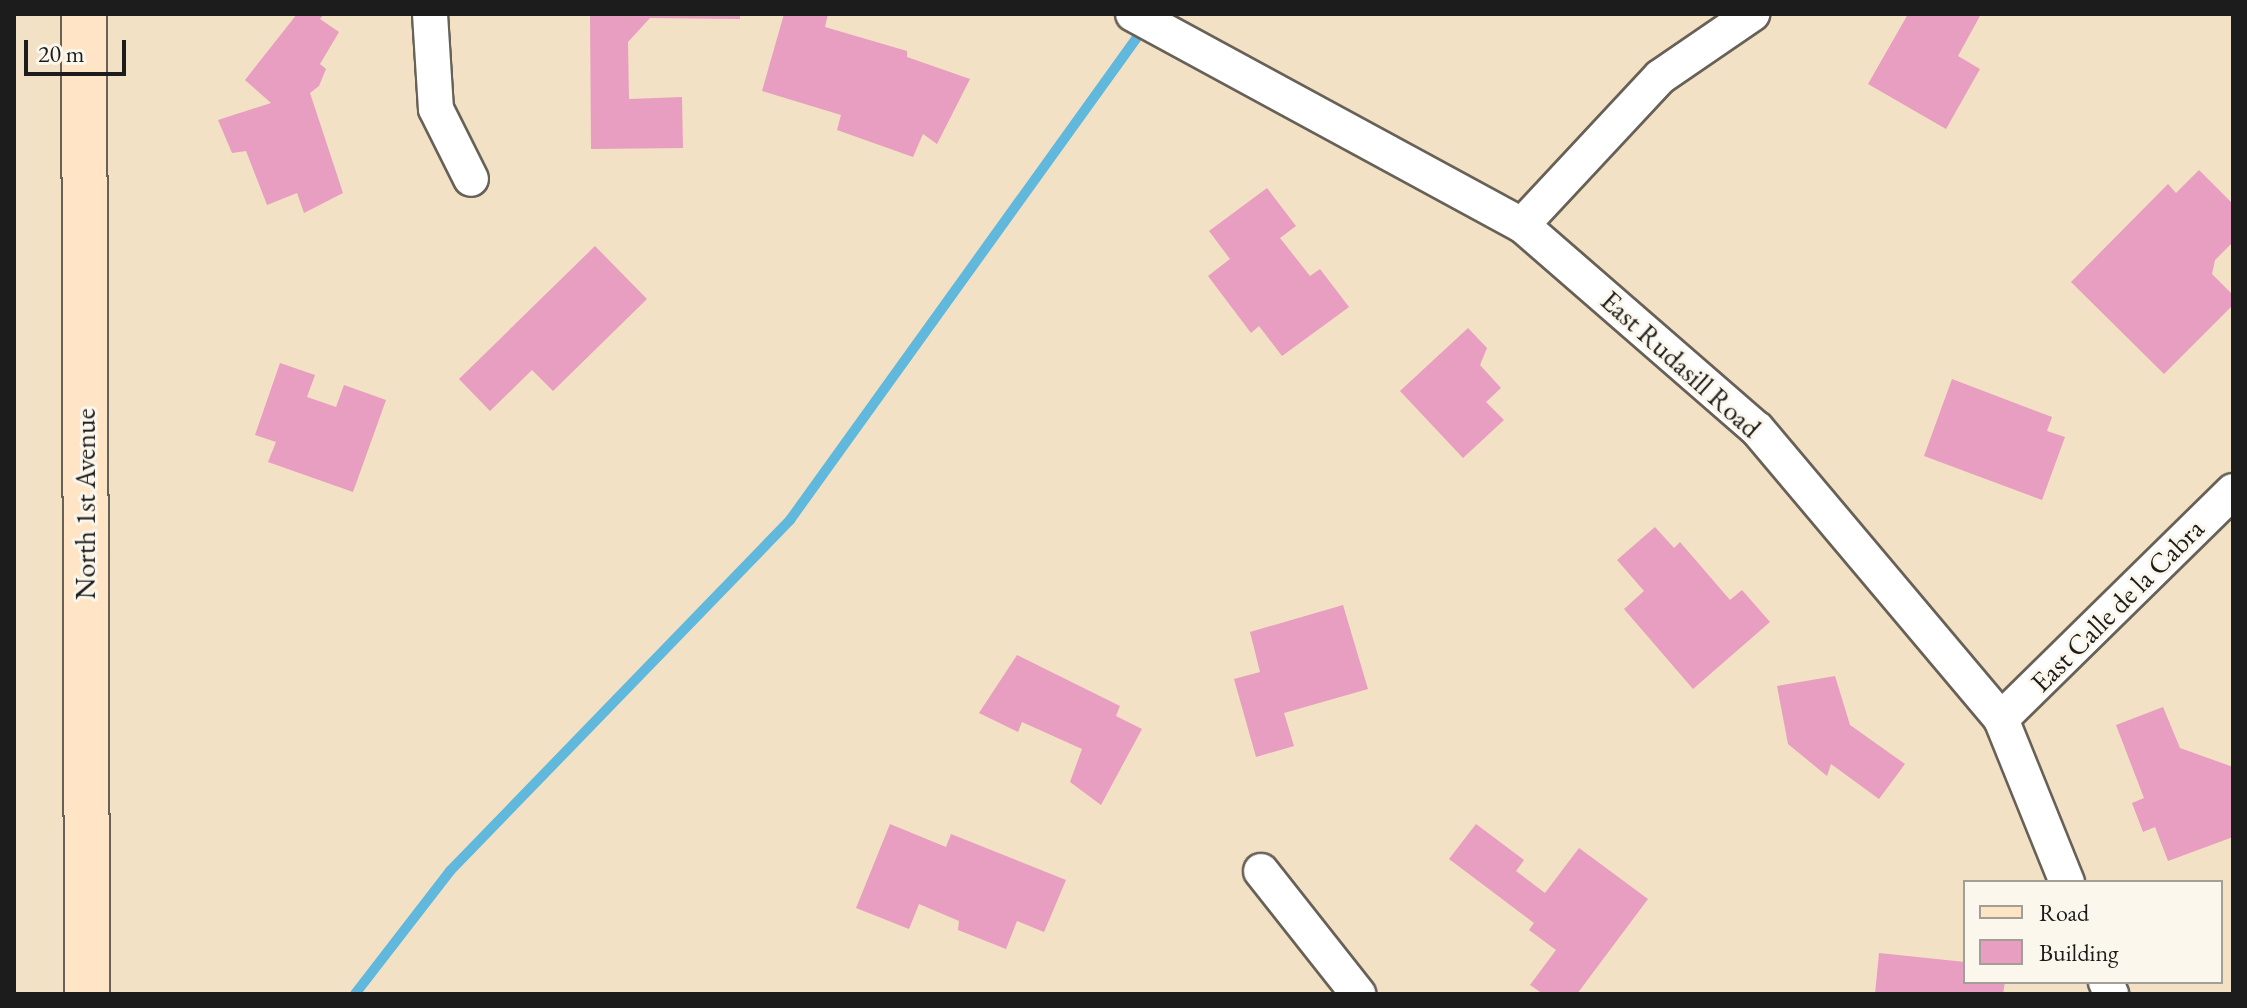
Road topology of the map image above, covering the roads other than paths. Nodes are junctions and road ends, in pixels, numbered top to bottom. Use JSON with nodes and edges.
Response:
{"nodes":[{"id":1,"x":84,"y":14,"type":"edge"},
{"id":2,"x":430,"y":14,"type":"edge"},
{"id":3,"x":1133,"y":14,"type":"edge"},
{"id":4,"x":1752,"y":14,"type":"edge"},
{"id":5,"x":471,"y":179,"type":"dead end"},
{"id":6,"x":1522,"y":225,"type":"junction"},
{"id":7,"x":2233,"y":491,"type":"edge"},
{"id":8,"x":2001,"y":719,"type":"junction"},
{"id":9,"x":1261,"y":871,"type":"dead end"},
{"id":10,"x":2066,"y":880,"type":"edge"},
{"id":11,"x":87,"y":994,"type":"edge"},
{"id":12,"x":1358,"y":994,"type":"edge"}],
"edges":[{"from":1,"to":11,"type":"main road","name":"North 1st Avenue"},
{"from":2,"to":5,"type":"street"},
{"from":3,"to":6,"type":"street","name":"East Rudasill Road"},
{"from":4,"to":6,"type":"street"},
{"from":6,"to":8,"type":"street","name":"East Rudasill Road"},
{"from":7,"to":8,"type":"street","name":"East Calle de la Cabra"},
{"from":8,"to":10,"type":"street","name":"East Rudasill Road"},
{"from":9,"to":12,"type":"street"}]}
